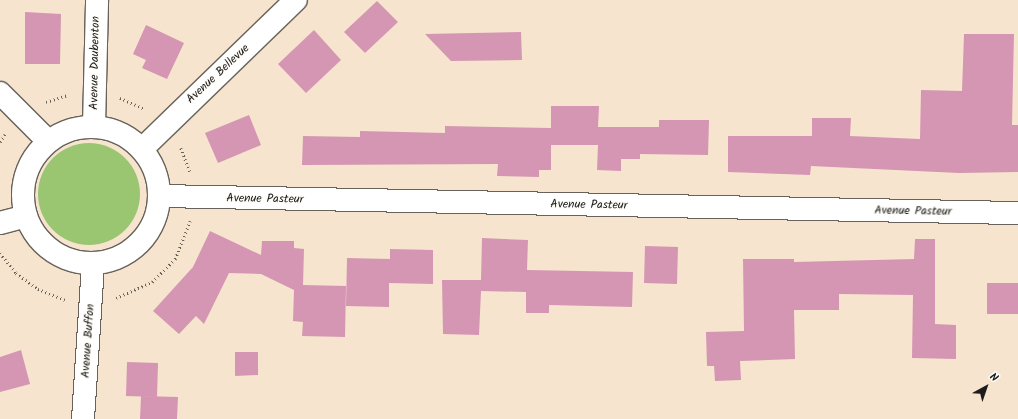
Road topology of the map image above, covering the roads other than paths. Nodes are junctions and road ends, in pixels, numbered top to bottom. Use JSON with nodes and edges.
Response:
{"nodes":[{"id":1,"x":97,"y":0,"type":"edge"},
{"id":2,"x":296,"y":0,"type":"edge"},
{"id":3,"x":0,"y":93,"type":"edge"},
{"id":4,"x":94,"y":126,"type":"junction"},
{"id":5,"x":48,"y":141,"type":"junction"},
{"id":6,"x":142,"y":149,"type":"junction"},
{"id":7,"x":160,"y":196,"type":"junction"},
{"id":8,"x":1018,"y":213,"type":"edge"},
{"id":9,"x":26,"y":216,"type":"junction"},
{"id":10,"x":0,"y":223,"type":"edge"},
{"id":11,"x":93,"y":264,"type":"junction"},
{"id":12,"x":83,"y":419,"type":"edge"}],
"edges":[{"from":1,"to":4,"type":"street","name":"Avenue Daubenton"},
{"from":2,"to":6,"type":"street","name":"Avenue Bellevue"},
{"from":3,"to":5,"type":"street"},
{"from":4,"to":5,"type":"street"},
{"from":4,"to":6,"type":"street"},
{"from":5,"to":9,"type":"street"},
{"from":6,"to":7,"type":"street"},
{"from":7,"to":8,"type":"street","name":"Avenue Pasteur"},
{"from":7,"to":11,"type":"street"},
{"from":9,"to":10,"type":"street"},
{"from":9,"to":11,"type":"street"},
{"from":11,"to":12,"type":"street","name":"Avenue Buffon"}]}
